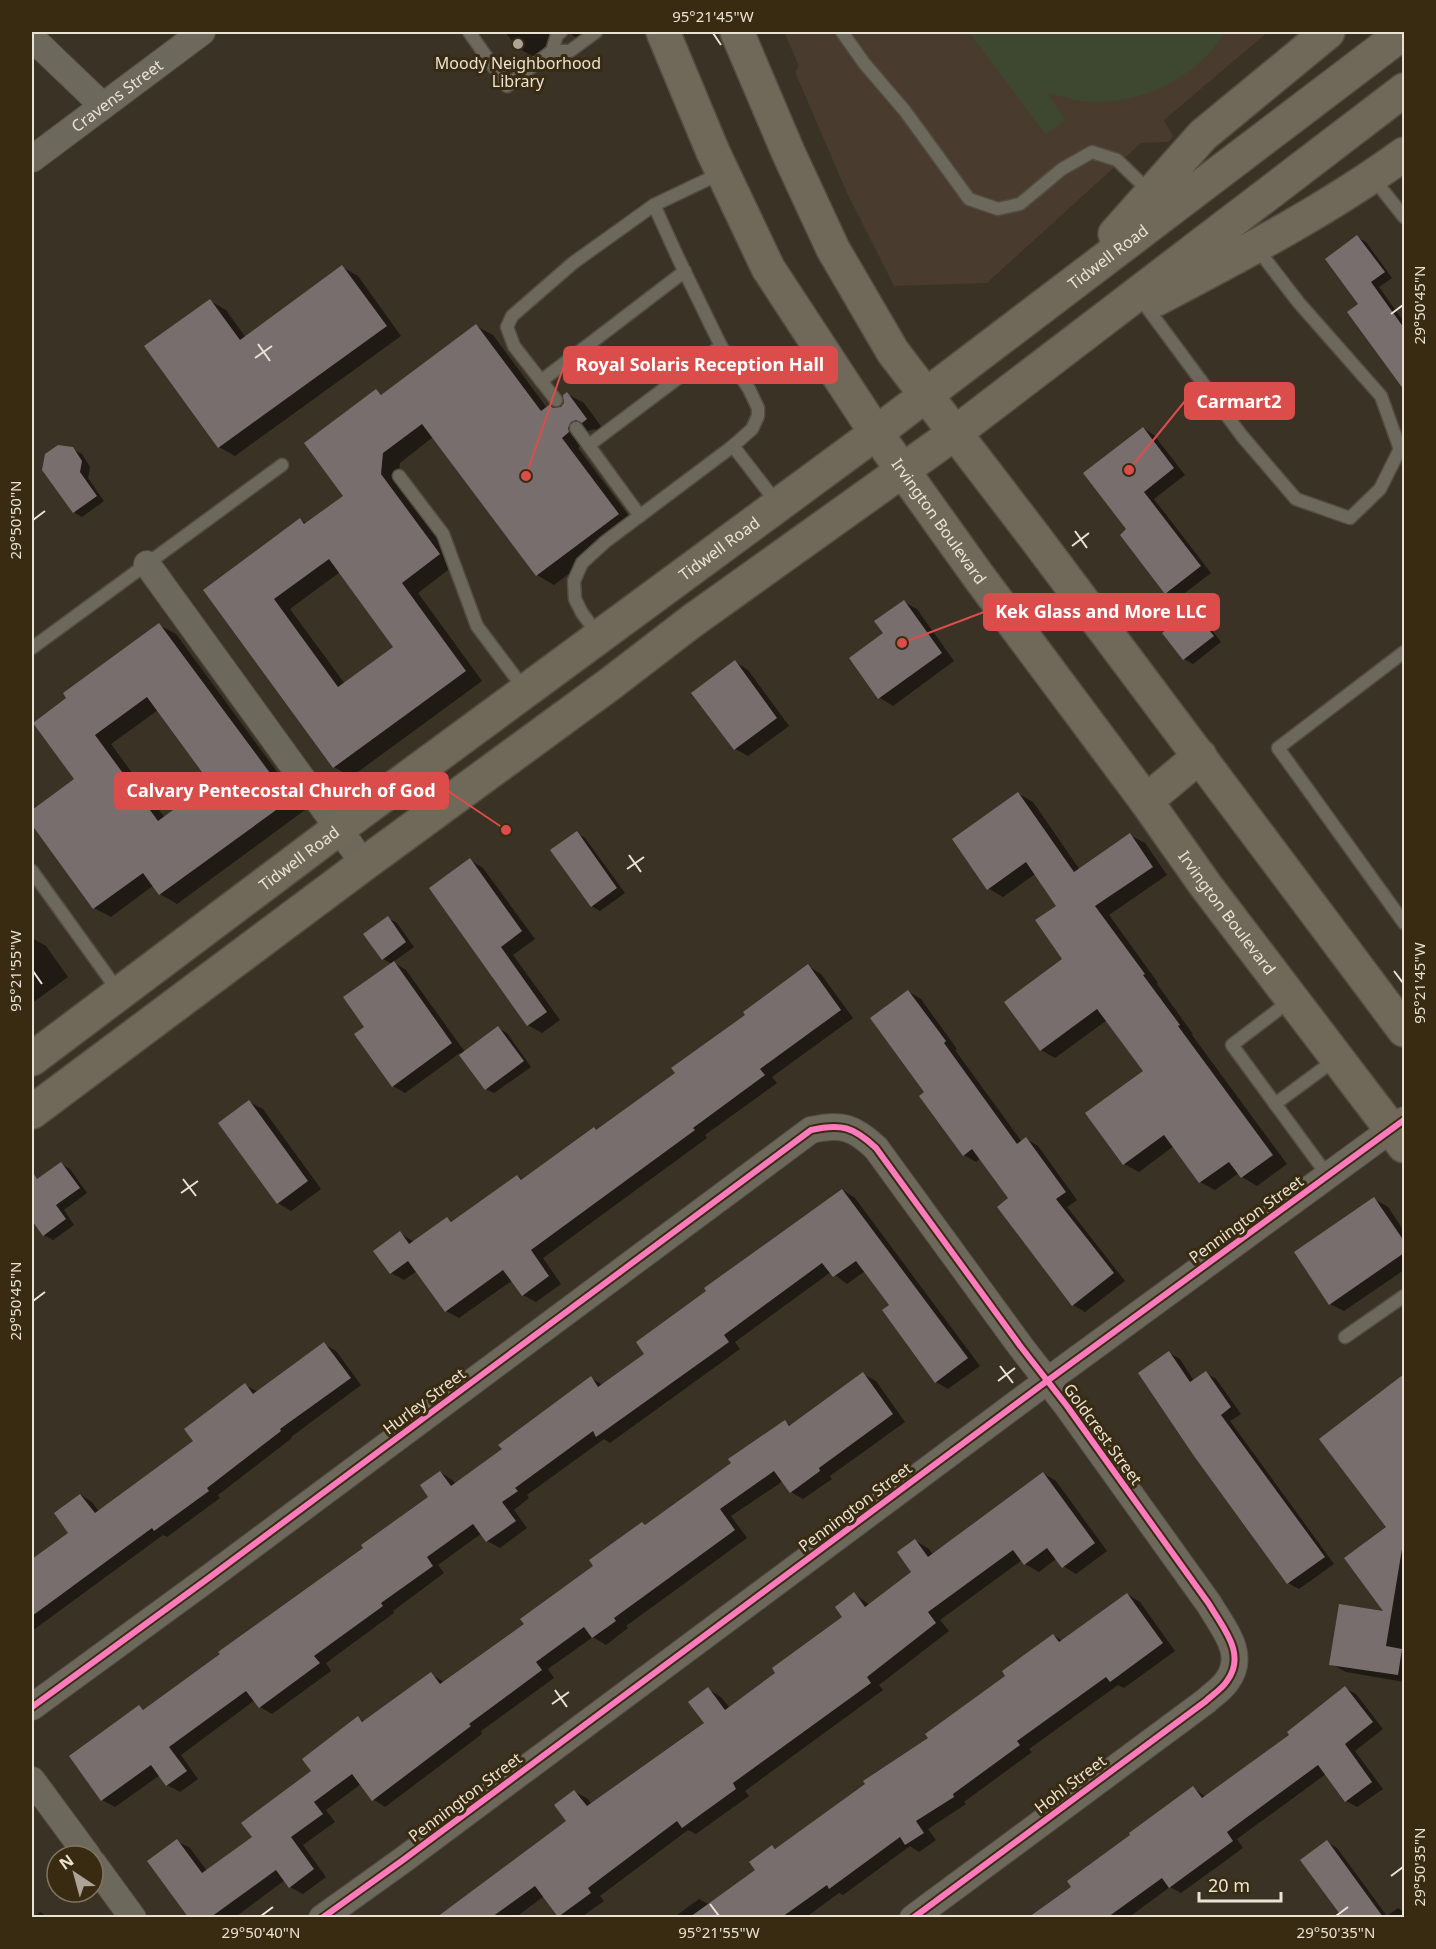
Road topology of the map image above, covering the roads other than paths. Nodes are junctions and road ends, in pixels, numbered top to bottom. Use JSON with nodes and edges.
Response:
{"nodes":[{"id":1,"x":202,"y":32,"type":"edge"},
{"id":2,"x":469,"y":32,"type":"edge"},
{"id":3,"x":561,"y":32,"type":"edge"},
{"id":4,"x":596,"y":32,"type":"edge"},
{"id":5,"x":663,"y":32,"type":"edge"},
{"id":6,"x":734,"y":32,"type":"edge"},
{"id":7,"x":842,"y":32,"type":"edge"},
{"id":8,"x":1328,"y":32,"type":"edge"},
{"id":9,"x":1404,"y":32,"type":"edge"},
{"id":10,"x":32,"y":38,"type":"edge"},
{"id":11,"x":552,"y":51,"type":"junction"},
{"id":12,"x":1404,"y":90,"type":"edge"},
{"id":13,"x":103,"y":106,"type":"junction"},
{"id":14,"x":1404,"y":154,"type":"edge"},
{"id":15,"x":32,"y":159,"type":"edge"},
{"id":16,"x":723,"y":172,"type":"junction"},
{"id":17,"x":1372,"y":177,"type":"junction"},
{"id":18,"x":1152,"y":193,"type":"junction"},
{"id":19,"x":654,"y":205,"type":"junction"},
{"id":20,"x":1404,"y":217,"type":"edge"},
{"id":21,"x":1255,"y":246,"type":"junction"},
{"id":22,"x":685,"y":271,"type":"junction"},
{"id":23,"x":1064,"y":291,"type":"junction"},
{"id":24,"x":1146,"y":305,"type":"junction"},
{"id":25,"x":1073,"y":343,"type":"junction"},
{"id":26,"x":721,"y":346,"type":"junction"},
{"id":27,"x":541,"y":381,"type":"junction"},
{"id":28,"x":927,"y":396,"type":"junction"},
{"id":29,"x":556,"y":400,"type":"dead end"},
{"id":30,"x":576,"y":428,"type":"dead end"},
{"id":31,"x":876,"y":433,"type":"junction"},
{"id":32,"x":955,"y":433,"type":"junction"},
{"id":33,"x":589,"y":445,"type":"junction"},
{"id":34,"x":733,"y":446,"type":"junction"},
{"id":35,"x":282,"y":465,"type":"dead end"},
{"id":36,"x":902,"y":471,"type":"junction"},
{"id":37,"x":399,"y":476,"type":"dead end"},
{"id":38,"x":779,"y":505,"type":"junction"},
{"id":39,"x":640,"y":516,"type":"junction"},
{"id":40,"x":147,"y":564,"type":"junction"},
{"id":41,"x":592,"y":642,"type":"junction"},
{"id":42,"x":32,"y":648,"type":"edge"},
{"id":43,"x":1404,"y":652,"type":"edge"},
{"id":44,"x":610,"y":684,"type":"junction"},
{"id":45,"x":526,"y":691,"type":"junction"},
{"id":46,"x":1200,"y":756,"type":"junction"},
{"id":47,"x":1146,"y":801,"type":"junction"},
{"id":48,"x":338,"y":830,"type":"junction"},
{"id":49,"x":364,"y":864,"type":"junction"},
{"id":50,"x":32,"y":871,"type":"edge"},
{"id":51,"x":1404,"y":922,"type":"edge"},
{"id":52,"x":119,"y":993,"type":"junction"},
{"id":53,"x":1293,"y":999,"type":"junction"},
{"id":54,"x":1404,"y":1030,"type":"edge"},
{"id":55,"x":1337,"y":1058,"type":"junction"},
{"id":56,"x":32,"y":1059,"type":"edge"},
{"id":57,"x":1275,"y":1104,"type":"junction"},
{"id":58,"x":32,"y":1112,"type":"edge"},
{"id":59,"x":837,"y":1126,"type":"joint"},
{"id":60,"x":1400,"y":1132,"type":"edge"},
{"id":61,"x":1328,"y":1176,"type":"junction"},
{"id":62,"x":1404,"y":1296,"type":"edge"},
{"id":63,"x":1345,"y":1338,"type":"dead end"},
{"id":64,"x":1047,"y":1382,"type":"junction"},
{"id":65,"x":1234,"y":1666,"type":"joint"},
{"id":66,"x":32,"y":1707,"type":"edge"},
{"id":67,"x":32,"y":1780,"type":"edge"},
{"id":68,"x":79,"y":1844,"type":"edge"},
{"id":69,"x":105,"y":1879,"type":"edge"},
{"id":70,"x":133,"y":1917,"type":"edge"},
{"id":71,"x":322,"y":1917,"type":"edge"},
{"id":72,"x":913,"y":1917,"type":"edge"}],
"edges":[{"from":1,"to":13,"type":"street","name":"Cravens Street"},
{"from":2,"to":11,"type":"lane"},
{"from":3,"to":11,"type":"lane"},
{"from":4,"to":11,"type":"lane"},
{"from":5,"to":16,"type":"main road","name":"Irvington Boulevard"},
{"from":6,"to":28,"type":"main road"},
{"from":7,"to":18,"type":"lane"},
{"from":8,"to":18,"type":"main road"},
{"from":9,"to":23,"type":"main road","name":"Tidwell Road"},
{"from":10,"to":13,"type":"street"},
{"from":12,"to":25,"type":"main road"},
{"from":13,"to":15,"type":"street","name":"Cravens Street"},
{"from":14,"to":17,"type":"main road"},
{"from":16,"to":19,"type":"lane"},
{"from":16,"to":31,"type":"main road","name":"Irvington Boulevard"},
{"from":17,"to":20,"type":"lane"},
{"from":17,"to":21,"type":"main road"},
{"from":18,"to":23,"type":"main road"},
{"from":19,"to":22,"type":"lane"},
{"from":19,"to":27,"type":"lane"},
{"from":21,"to":24,"type":"main road"},
{"from":21,"to":24,"type":"lane"},
{"from":22,"to":26,"type":"lane"},
{"from":22,"to":27,"type":"lane"},
{"from":23,"to":28,"type":"main road","name":"Tidwell Road"},
{"from":24,"to":25,"type":"main road"},
{"from":25,"to":32,"type":"main road"},
{"from":26,"to":33,"type":"lane"},
{"from":26,"to":34,"type":"lane"},
{"from":27,"to":29,"type":"lane"},
{"from":28,"to":31,"type":"main road","name":"Tidwell Road"},
{"from":28,"to":32,"type":"main road"},
{"from":30,"to":33,"type":"lane"},
{"from":31,"to":36,"type":"main road","name":"Irvington Boulevard"},
{"from":31,"to":38,"type":"main road","name":"Tidwell Road"},
{"from":32,"to":36,"type":"main road"},
{"from":32,"to":46,"type":"main road"},
{"from":33,"to":39,"type":"lane"},
{"from":34,"to":38,"type":"lane"},
{"from":34,"to":39,"type":"lane"},
{"from":35,"to":40,"type":"lane"},
{"from":36,"to":44,"type":"main road"},
{"from":36,"to":47,"type":"main road","name":"Irvington Boulevard"},
{"from":37,"to":45,"type":"lane"},
{"from":38,"to":41,"type":"main road","name":"Tidwell Road"},
{"from":39,"to":41,"type":"lane"},
{"from":40,"to":42,"type":"lane"},
{"from":40,"to":48,"type":"street"},
{"from":41,"to":44,"type":"main road"},
{"from":41,"to":45,"type":"main road","name":"Tidwell Road"},
{"from":43,"to":51,"type":"lane"},
{"from":44,"to":49,"type":"main road"},
{"from":45,"to":48,"type":"main road","name":"Tidwell Road"},
{"from":46,"to":47,"type":"main road"},
{"from":46,"to":54,"type":"main road"},
{"from":47,"to":53,"type":"main road","name":"Irvington Boulevard"},
{"from":48,"to":49,"type":"street"},
{"from":48,"to":52,"type":"main road","name":"Tidwell Road"},
{"from":49,"to":58,"type":"main road"},
{"from":50,"to":52,"type":"lane"},
{"from":52,"to":56,"type":"main road","name":"Tidwell Road"},
{"from":53,"to":55,"type":"main road","name":"Irvington Boulevard"},
{"from":53,"to":57,"type":"lane"},
{"from":55,"to":57,"type":"lane"},
{"from":55,"to":60,"type":"main road","name":"Irvington Boulevard"},
{"from":57,"to":61,"type":"lane"},
{"from":59,"to":64,"type":"street","name":"Goldcrest Street"},
{"from":59,"to":66,"type":"street","name":"Hurley Street"},
{"from":60,"to":61,"type":"street","name":"Pennington Street"},
{"from":61,"to":64,"type":"street","name":"Pennington Street"},
{"from":62,"to":63,"type":"lane"},
{"from":64,"to":65,"type":"street","name":"Goldcrest Street"},
{"from":64,"to":71,"type":"street","name":"Pennington Street"},
{"from":65,"to":72,"type":"street","name":"Hohl Street"},
{"from":67,"to":68,"type":"street"},
{"from":69,"to":70,"type":"street"}]}
